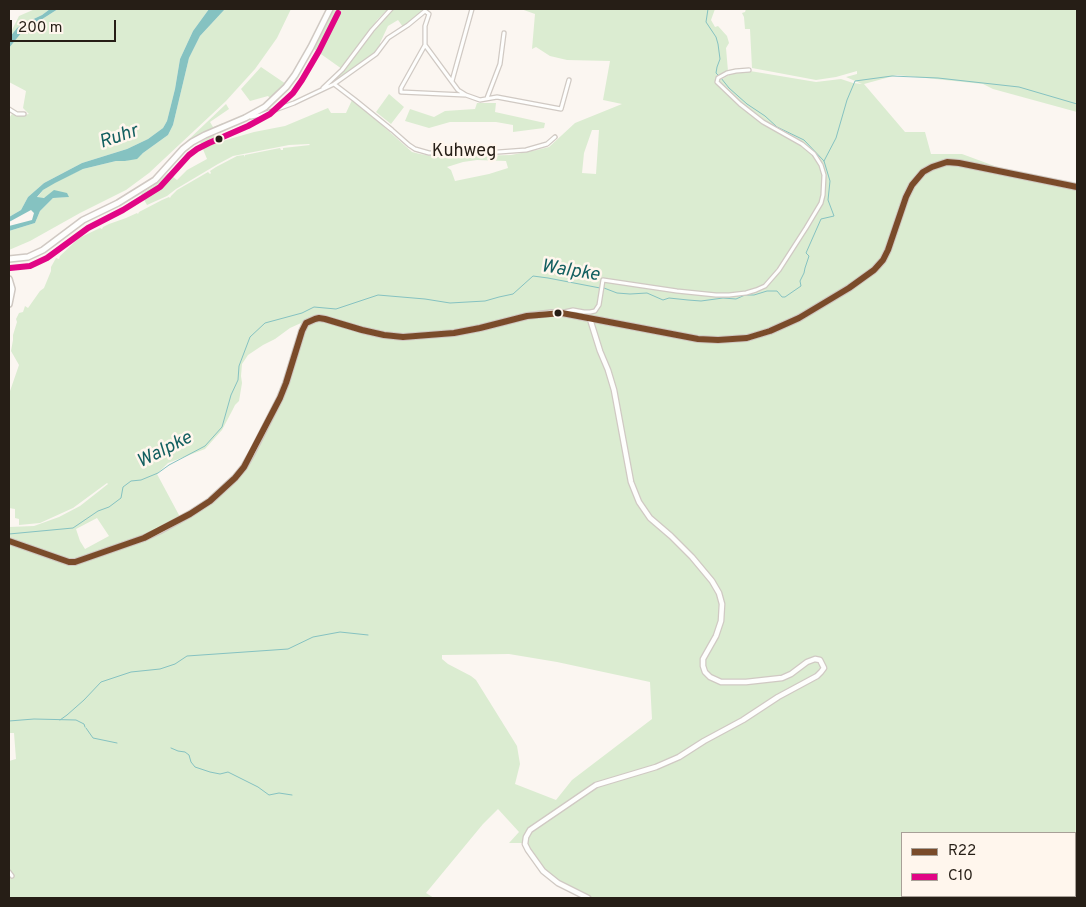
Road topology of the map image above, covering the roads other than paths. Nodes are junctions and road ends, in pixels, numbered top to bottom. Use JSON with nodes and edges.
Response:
{"nodes":[{"id":1,"x":330,"y":9,"type":"edge"},
{"id":2,"x":391,"y":9,"type":"edge"},
{"id":3,"x":472,"y":9,"type":"edge"},
{"id":4,"x":504,"y":33,"type":"dead end"},
{"id":5,"x":425,"y":45,"type":"junction"},
{"id":6,"x":748,"y":70,"type":"dead end"},
{"id":7,"x":569,"y":80,"type":"dead end"},
{"id":8,"x":452,"y":81,"type":"junction"},
{"id":9,"x":334,"y":84,"type":"junction"},
{"id":10,"x":320,"y":91,"type":"junction"},
{"id":11,"x":466,"y":95,"type":"junction"},
{"id":12,"x":487,"y":98,"type":"junction"},
{"id":13,"x":9,"y":109,"type":"edge"},
{"id":14,"x":266,"y":110,"type":"junction"},
{"id":15,"x":24,"y":114,"type":"dead end"},
{"id":16,"x":555,"y":137,"type":"dead end"},
{"id":17,"x":1077,"y":188,"type":"edge"},
{"id":18,"x":9,"y":259,"type":"edge"},
{"id":19,"x":9,"y":279,"type":"edge"},
{"id":20,"x":9,"y":304,"type":"edge"},
{"id":21,"x":562,"y":313,"type":"junction"},
{"id":22,"x":590,"y":319,"type":"junction"},
{"id":23,"x":9,"y":541,"type":"edge"},
{"id":24,"x":9,"y":872,"type":"edge"},
{"id":25,"x":12,"y":876,"type":"dead end"},
{"id":26,"x":588,"y":898,"type":"edge"}],
"edges":[{"from":1,"to":14,"type":"main road"},
{"from":2,"to":10,"type":"street"},
{"from":3,"to":8,"type":"street"},
{"from":4,"to":12,"type":"street"},
{"from":5,"to":8,"type":"street"},
{"from":5,"to":9,"type":"street"},
{"from":5,"to":11,"type":"street"},
{"from":6,"to":21,"type":"street"},
{"from":7,"to":12,"type":"street"},
{"from":8,"to":11,"type":"street"},
{"from":9,"to":10,"type":"street"},
{"from":9,"to":16,"type":"street","name":"Kuhweg"},
{"from":10,"to":14,"type":"street"},
{"from":11,"to":12,"type":"street"},
{"from":13,"to":15,"type":"street"},
{"from":14,"to":18,"type":"main road"},
{"from":17,"to":22,"type":"main road"},
{"from":19,"to":20,"type":"main road"},
{"from":21,"to":22,"type":"main road"},
{"from":21,"to":23,"type":"main road"},
{"from":22,"to":26,"type":"street"},
{"from":24,"to":25,"type":"street"}]}
